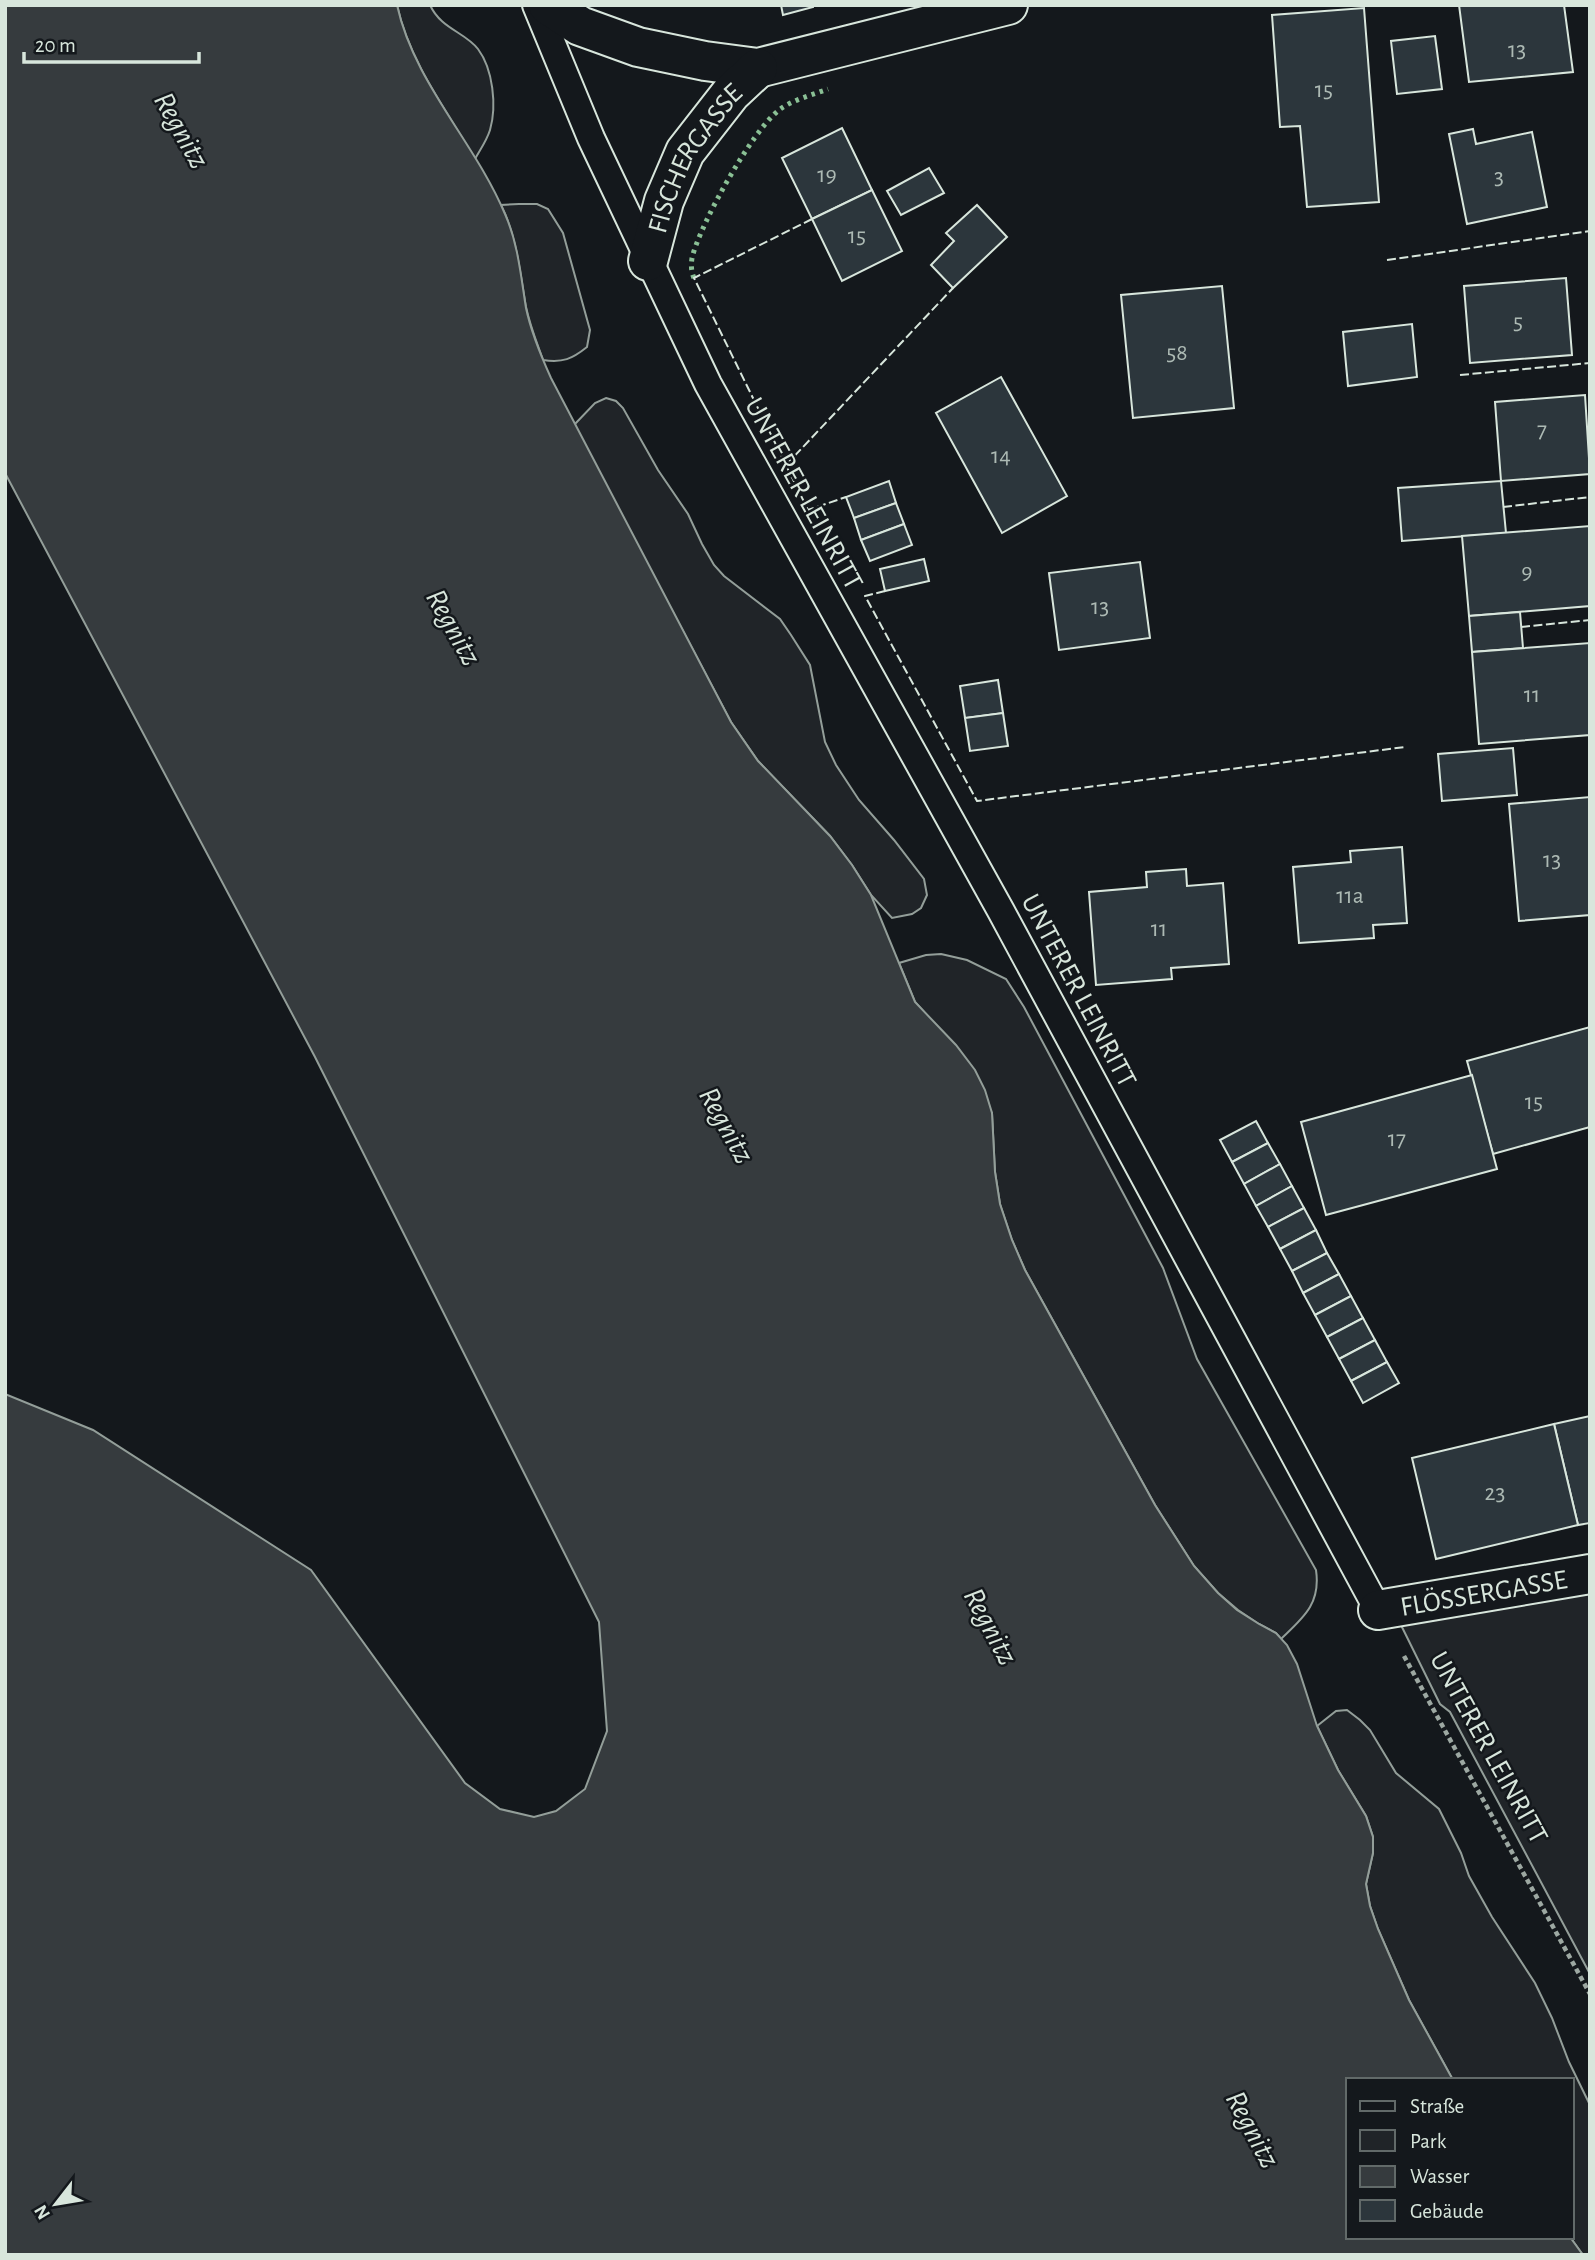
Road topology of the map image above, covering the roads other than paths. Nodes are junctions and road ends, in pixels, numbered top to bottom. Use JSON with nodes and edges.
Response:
{"nodes":[{"id":1,"x":536,"y":5,"type":"edge"},
{"id":2,"x":548,"y":5,"type":"edge"},
{"id":3,"x":1008,"y":5,"type":"edge"},
{"id":4,"x":758,"y":68,"type":"junction"},
{"id":5,"x":649,"y":261,"type":"junction"},
{"id":6,"x":1590,"y":1574,"type":"edge"},
{"id":7,"x":1378,"y":1610,"type":"joint"}],
"edges":[{"from":1,"to":5,"type":"lane","name":"UNTERER LEINRITT"},
{"from":2,"to":4,"type":"street","name":"FISCHERGASSE"},
{"from":3,"to":4,"type":"street","name":"FISCHERGASSE"},
{"from":4,"to":5,"type":"street","name":"FISCHERGASSE"},
{"from":5,"to":7,"type":"lane","name":"UNTERER LEINRITT"},
{"from":6,"to":7,"type":"street","name":"FLÖSSERGASSE"}]}
